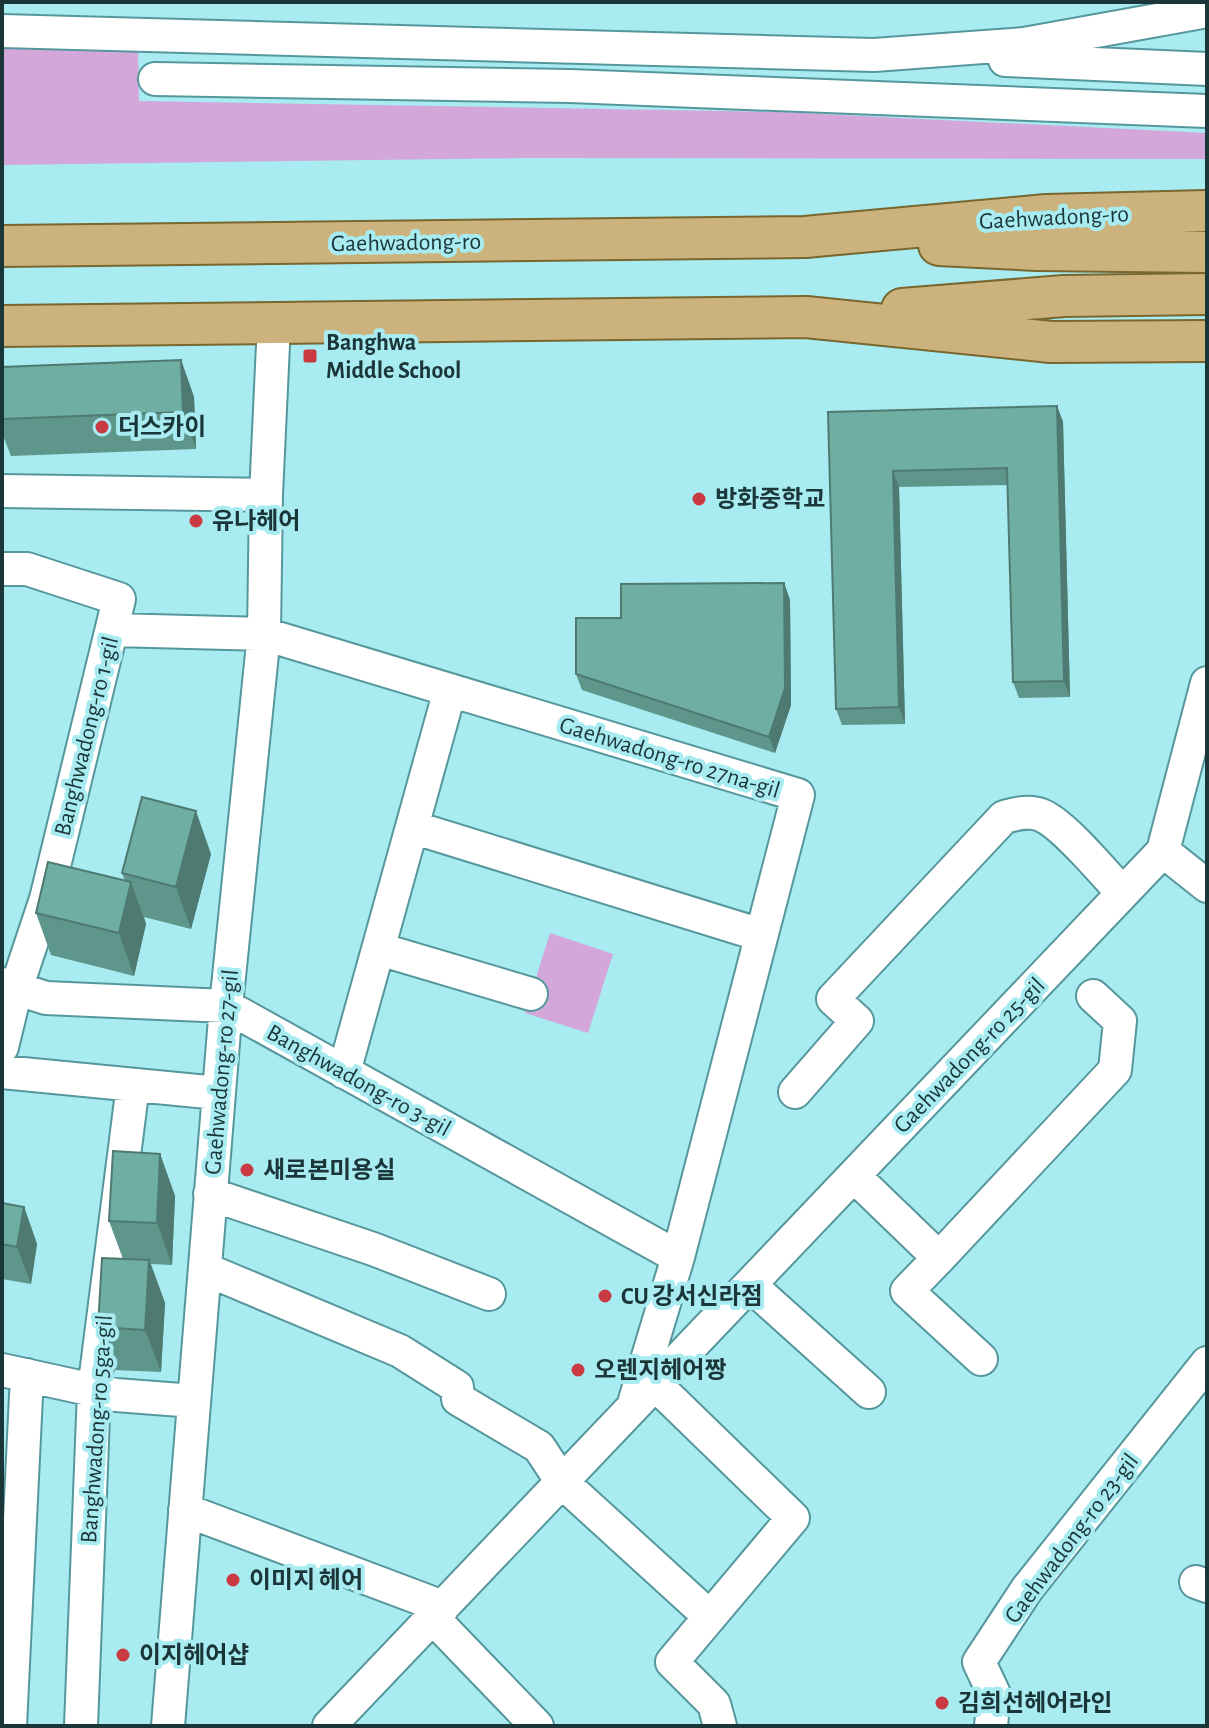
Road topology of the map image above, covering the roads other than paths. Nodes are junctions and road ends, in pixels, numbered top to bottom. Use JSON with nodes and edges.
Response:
{"nodes":[{"id":1,"x":1207,"y":11,"type":"edge"},
{"id":2,"x":2,"y":31,"type":"edge"},
{"id":3,"x":1024,"y":44,"type":"junction"},
{"id":4,"x":1198,"y":49,"type":"edge"},
{"id":5,"x":874,"y":55,"type":"junction"},
{"id":6,"x":1207,"y":69,"type":"edge"},
{"id":7,"x":155,"y":79,"type":"dead end"},
{"id":8,"x":1207,"y":111,"type":"edge"},
{"id":9,"x":1207,"y":211,"type":"edge"},
{"id":10,"x":805,"y":237,"type":"junction"},
{"id":11,"x":3,"y":246,"type":"edge"},
{"id":12,"x":1207,"y":252,"type":"edge"},
{"id":13,"x":1207,"y":294,"type":"edge"},
{"id":14,"x":806,"y":317,"type":"junction"},
{"id":15,"x":274,"y":323,"type":"junction"},
{"id":16,"x":4,"y":326,"type":"edge"},
{"id":17,"x":1207,"y":341,"type":"edge"},
{"id":18,"x":2,"y":491,"type":"edge"},
{"id":19,"x":266,"y":495,"type":"junction"},
{"id":20,"x":2,"y":569,"type":"edge"},
{"id":21,"x":113,"y":630,"type":"junction"},
{"id":22,"x":264,"y":634,"type":"junction"},
{"id":23,"x":1207,"y":683,"type":"edge"},
{"id":24,"x":450,"y":690,"type":"junction"},
{"id":25,"x":1200,"y":737,"type":"edge"},
{"id":26,"x":412,"y":827,"type":"junction"},
{"id":27,"x":1163,"y":851,"type":"junction"},
{"id":28,"x":1207,"y":886,"type":"edge"},
{"id":29,"x":1123,"y":893,"type":"junction"},
{"id":30,"x":761,"y":935,"type":"junction"},
{"id":31,"x":379,"y":949,"type":"junction"},
{"id":32,"x":9,"y":986,"type":"edge"},
{"id":33,"x":531,"y":994,"type":"dead end"},
{"id":34,"x":1093,"y":996,"type":"dead end"},
{"id":35,"x":226,"y":1006,"type":"junction"},
{"id":36,"x":2,"y":1047,"type":"edge"},
{"id":37,"x":2,"y":1072,"type":"edge"},
{"id":38,"x":344,"y":1072,"type":"junction"},
{"id":39,"x":133,"y":1085,"type":"junction"},
{"id":40,"x":795,"y":1092,"type":"dead end"},
{"id":41,"x":218,"y":1093,"type":"junction"},
{"id":42,"x":854,"y":1176,"type":"junction"},
{"id":43,"x":210,"y":1194,"type":"junction"},
{"id":44,"x":678,"y":1257,"type":"junction"},
{"id":45,"x":939,"y":1258,"type":"junction"},
{"id":46,"x":205,"y":1269,"type":"junction"},
{"id":47,"x":750,"y":1285,"type":"junction"},
{"id":48,"x":489,"y":1294,"type":"dead end"},
{"id":49,"x":981,"y":1359,"type":"dead end"},
{"id":50,"x":1207,"y":1363,"type":"edge"},
{"id":51,"x":14,"y":1373,"type":"edge"},
{"id":52,"x":655,"y":1384,"type":"junction"},
{"id":53,"x":94,"y":1390,"type":"junction"},
{"id":54,"x":869,"y":1392,"type":"dead end"},
{"id":55,"x":194,"y":1401,"type":"junction"},
{"id":56,"x":633,"y":1407,"type":"junction"},
{"id":57,"x":562,"y":1482,"type":"junction"},
{"id":58,"x":185,"y":1510,"type":"junction"},
{"id":59,"x":438,"y":1613,"type":"junction"},
{"id":60,"x":710,"y":1617,"type":"junction"},
{"id":61,"x":331,"y":1725,"type":"edge"},
{"id":62,"x":10,"y":1726,"type":"edge"},
{"id":63,"x":81,"y":1726,"type":"edge"},
{"id":64,"x":168,"y":1726,"type":"edge"},
{"id":65,"x":537,"y":1726,"type":"edge"},
{"id":66,"x":720,"y":1726,"type":"edge"},
{"id":67,"x":991,"y":1726,"type":"edge"}],
"edges":[{"from":1,"to":3,"type":"street"},
{"from":2,"to":5,"type":"street"},
{"from":3,"to":4,"type":"street"},
{"from":3,"to":5,"type":"street"},
{"from":5,"to":6,"type":"street"},
{"from":7,"to":8,"type":"street"},
{"from":9,"to":10,"type":"main road","name":"Gaehwadong-ro"},
{"from":10,"to":11,"type":"main road","name":"Gaehwadong-ro"},
{"from":10,"to":12,"type":"main road","name":"Gaehwadong-ro"},
{"from":13,"to":14,"type":"main road"},
{"from":14,"to":15,"type":"main road"},
{"from":14,"to":17,"type":"main road"},
{"from":15,"to":16,"type":"main road"},
{"from":15,"to":19,"type":"street","name":"Gaehwadong-ro 27-gil"},
{"from":18,"to":19,"type":"street"},
{"from":19,"to":22,"type":"street","name":"Gaehwadong-ro 27-gil"},
{"from":20,"to":21,"type":"street","name":"Banghwadong-ro 1-gil"},
{"from":21,"to":22,"type":"street"},
{"from":21,"to":32,"type":"street","name":"Banghwadong-ro 1-gil"},
{"from":22,"to":24,"type":"street","name":"Gaehwadong-ro 27na-gil"},
{"from":22,"to":35,"type":"street","name":"Gaehwadong-ro 27-gil"},
{"from":23,"to":25,"type":"street","name":"Gaehwadong-ro 25-gil"},
{"from":24,"to":26,"type":"street"},
{"from":24,"to":30,"type":"street","name":"Gaehwadong-ro 27na-gil"},
{"from":25,"to":27,"type":"street","name":"Gaehwadong-ro 25-gil"},
{"from":26,"to":30,"type":"street"},
{"from":26,"to":31,"type":"street"},
{"from":27,"to":28,"type":"street"},
{"from":27,"to":29,"type":"street","name":"Gaehwadong-ro 25-gil"},
{"from":29,"to":40,"type":"street"},
{"from":29,"to":42,"type":"street","name":"Gaehwadong-ro 25-gil"},
{"from":30,"to":44,"type":"street","name":"Gaehwadong-ro 27na-gil"},
{"from":31,"to":33,"type":"street"},
{"from":31,"to":38,"type":"street"},
{"from":32,"to":35,"type":"street","name":"Banghwadong-ro 3-gil"},
{"from":32,"to":36,"type":"street"},
{"from":34,"to":45,"type":"street"},
{"from":35,"to":38,"type":"street","name":"Banghwadong-ro 3-gil"},
{"from":35,"to":41,"type":"street","name":"Gaehwadong-ro 27-gil"},
{"from":37,"to":39,"type":"street"},
{"from":38,"to":44,"type":"street","name":"Banghwadong-ro 3-gil"},
{"from":39,"to":41,"type":"street"},
{"from":39,"to":53,"type":"street","name":"Banghwadong-ro 5ga-gil"},
{"from":41,"to":43,"type":"street","name":"Gaehwadong-ro 27-gil"},
{"from":42,"to":45,"type":"street"},
{"from":42,"to":47,"type":"street","name":"Gaehwadong-ro 25-gil"},
{"from":43,"to":46,"type":"street","name":"Gaehwadong-ro 27-gil"},
{"from":43,"to":48,"type":"street"},
{"from":44,"to":56,"type":"street","name":"Gaehwadong-ro 27na-gil"},
{"from":45,"to":49,"type":"street"},
{"from":46,"to":55,"type":"street","name":"Gaehwadong-ro 27-gil"},
{"from":46,"to":57,"type":"street"},
{"from":47,"to":52,"type":"street","name":"Gaehwadong-ro 25-gil"},
{"from":47,"to":54,"type":"street"},
{"from":50,"to":67,"type":"street","name":"Gaehwadong-ro 23-gil"},
{"from":51,"to":53,"type":"street"},
{"from":51,"to":62,"type":"street"},
{"from":52,"to":56,"type":"street","name":"Gaehwadong-ro 25-gil"},
{"from":52,"to":60,"type":"street"},
{"from":53,"to":55,"type":"street"},
{"from":53,"to":63,"type":"street","name":"Banghwadong-ro 5ga-gil"},
{"from":55,"to":58,"type":"street","name":"Gaehwadong-ro 27-gil"},
{"from":56,"to":57,"type":"street","name":"Gaehwadong-ro 25-gil"},
{"from":57,"to":59,"type":"street","name":"Gaehwadong-ro 25-gil"},
{"from":57,"to":60,"type":"street"},
{"from":58,"to":59,"type":"street"},
{"from":58,"to":64,"type":"street","name":"Gaehwadong-ro 27-gil"},
{"from":59,"to":61,"type":"street","name":"Gaehwadong-ro 25-gil"},
{"from":59,"to":65,"type":"street"},
{"from":60,"to":66,"type":"street"}]}
